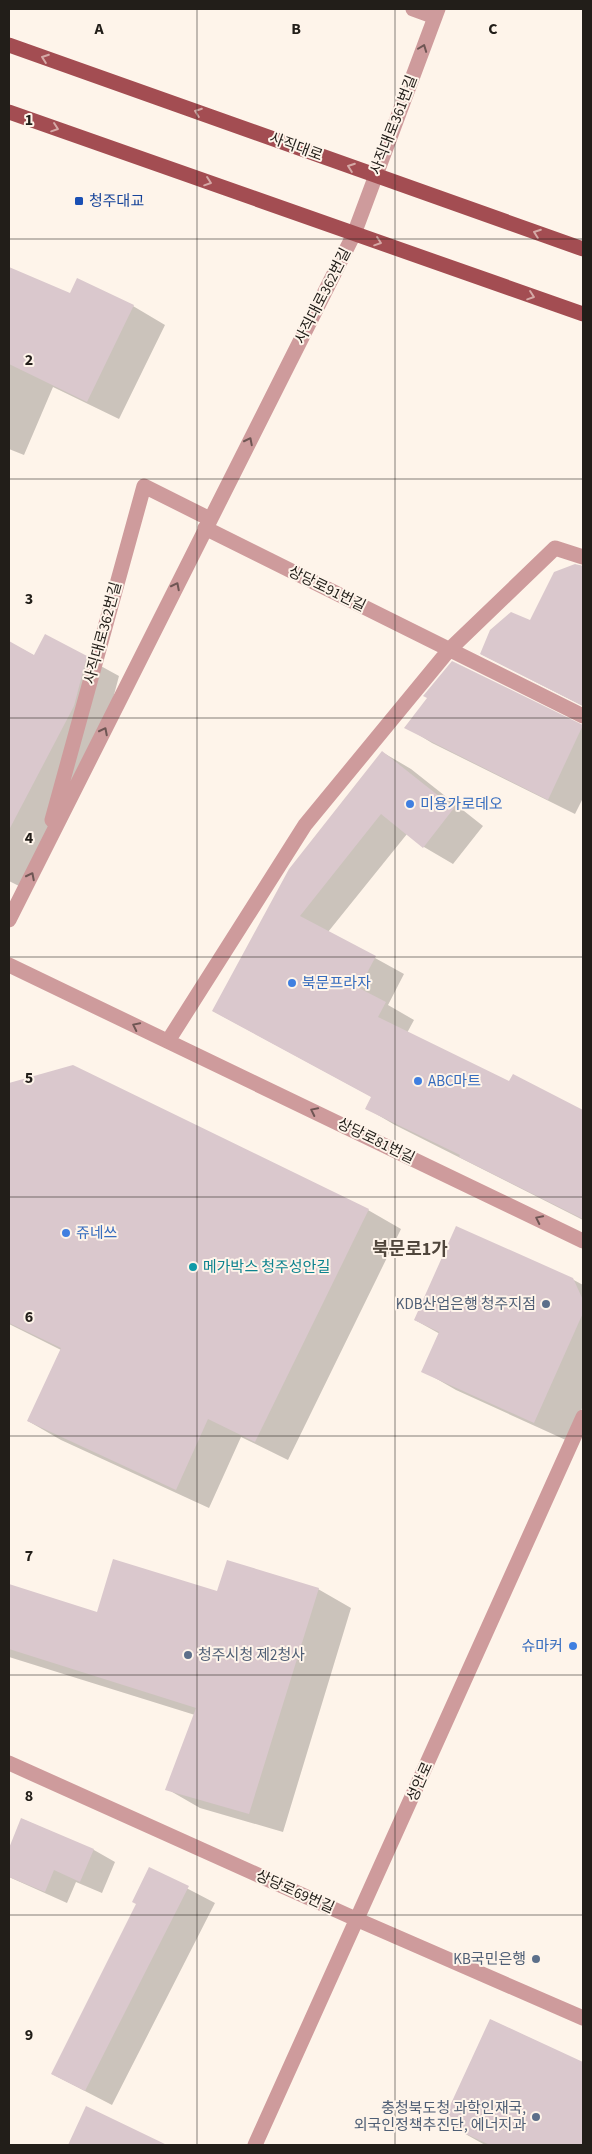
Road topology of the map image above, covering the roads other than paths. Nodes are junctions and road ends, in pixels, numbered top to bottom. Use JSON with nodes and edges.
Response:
{"nodes":[{"id":1,"x":413,"y":9,"type":"edge"},
{"id":2,"x":436,"y":13,"type":"edge"},
{"id":3,"x":9,"y":45,"type":"edge"},
{"id":4,"x":9,"y":112,"type":"edge"},
{"id":5,"x":375,"y":175,"type":"junction"},
{"id":6,"x":354,"y":234,"type":"junction"},
{"id":7,"x":583,"y":249,"type":"edge"},
{"id":8,"x":583,"y":314,"type":"edge"},
{"id":9,"x":208,"y":524,"type":"junction"},
{"id":10,"x":583,"y":557,"type":"edge"},
{"id":11,"x":449,"y":650,"type":"junction"},
{"id":12,"x":583,"y":716,"type":"edge"},
{"id":13,"x":43,"y":852,"type":"junction"},
{"id":14,"x":9,"y":920,"type":"edge"},
{"id":15,"x":9,"y":965,"type":"edge"},
{"id":16,"x":168,"y":1041,"type":"junction"},
{"id":17,"x":583,"y":1240,"type":"edge"},
{"id":18,"x":583,"y":1417,"type":"edge"},
{"id":19,"x":9,"y":1763,"type":"edge"},
{"id":20,"x":358,"y":1920,"type":"junction"},
{"id":21,"x":583,"y":2018,"type":"edge"},
{"id":22,"x":255,"y":2145,"type":"edge"}],
"edges":[{"from":1,"to":2,"type":"street","name":"사직대로361번길"},
{"from":5,"to":2,"type":"street","name":"사직대로361번길","one_way":true},
{"from":5,"to":3,"type":"main road","name":"사직대로","one_way":true},
{"from":4,"to":6,"type":"main road","one_way":true},
{"from":5,"to":6,"type":"street","name":"사직대로361번길"},
{"from":7,"to":5,"type":"main road","name":"사직대로","one_way":true},
{"from":6,"to":8,"type":"main road","one_way":true},
{"from":9,"to":6,"type":"street","name":"사직대로362번길","one_way":true},
{"from":9,"to":11,"type":"street","name":"상당로91번길"},
{"from":13,"to":9,"type":"street","name":"사직대로362번길","one_way":true},
{"from":9,"to":13,"type":"street","name":"사직대로362번길"},
{"from":10,"to":11,"type":"street"},
{"from":11,"to":12,"type":"street","name":"상당로91번길"},
{"from":11,"to":16,"type":"street"},
{"from":14,"to":13,"type":"street","name":"사직대로362번길","one_way":true},
{"from":16,"to":15,"type":"street","name":"상당로81번길","one_way":true},
{"from":17,"to":16,"type":"street","name":"상당로81번길","one_way":true},
{"from":18,"to":20,"type":"street","name":"성안로"},
{"from":19,"to":20,"type":"street","name":"상당로69번길"},
{"from":20,"to":21,"type":"street","name":"상당로69번길"},
{"from":20,"to":22,"type":"street","name":"성안로"}]}
